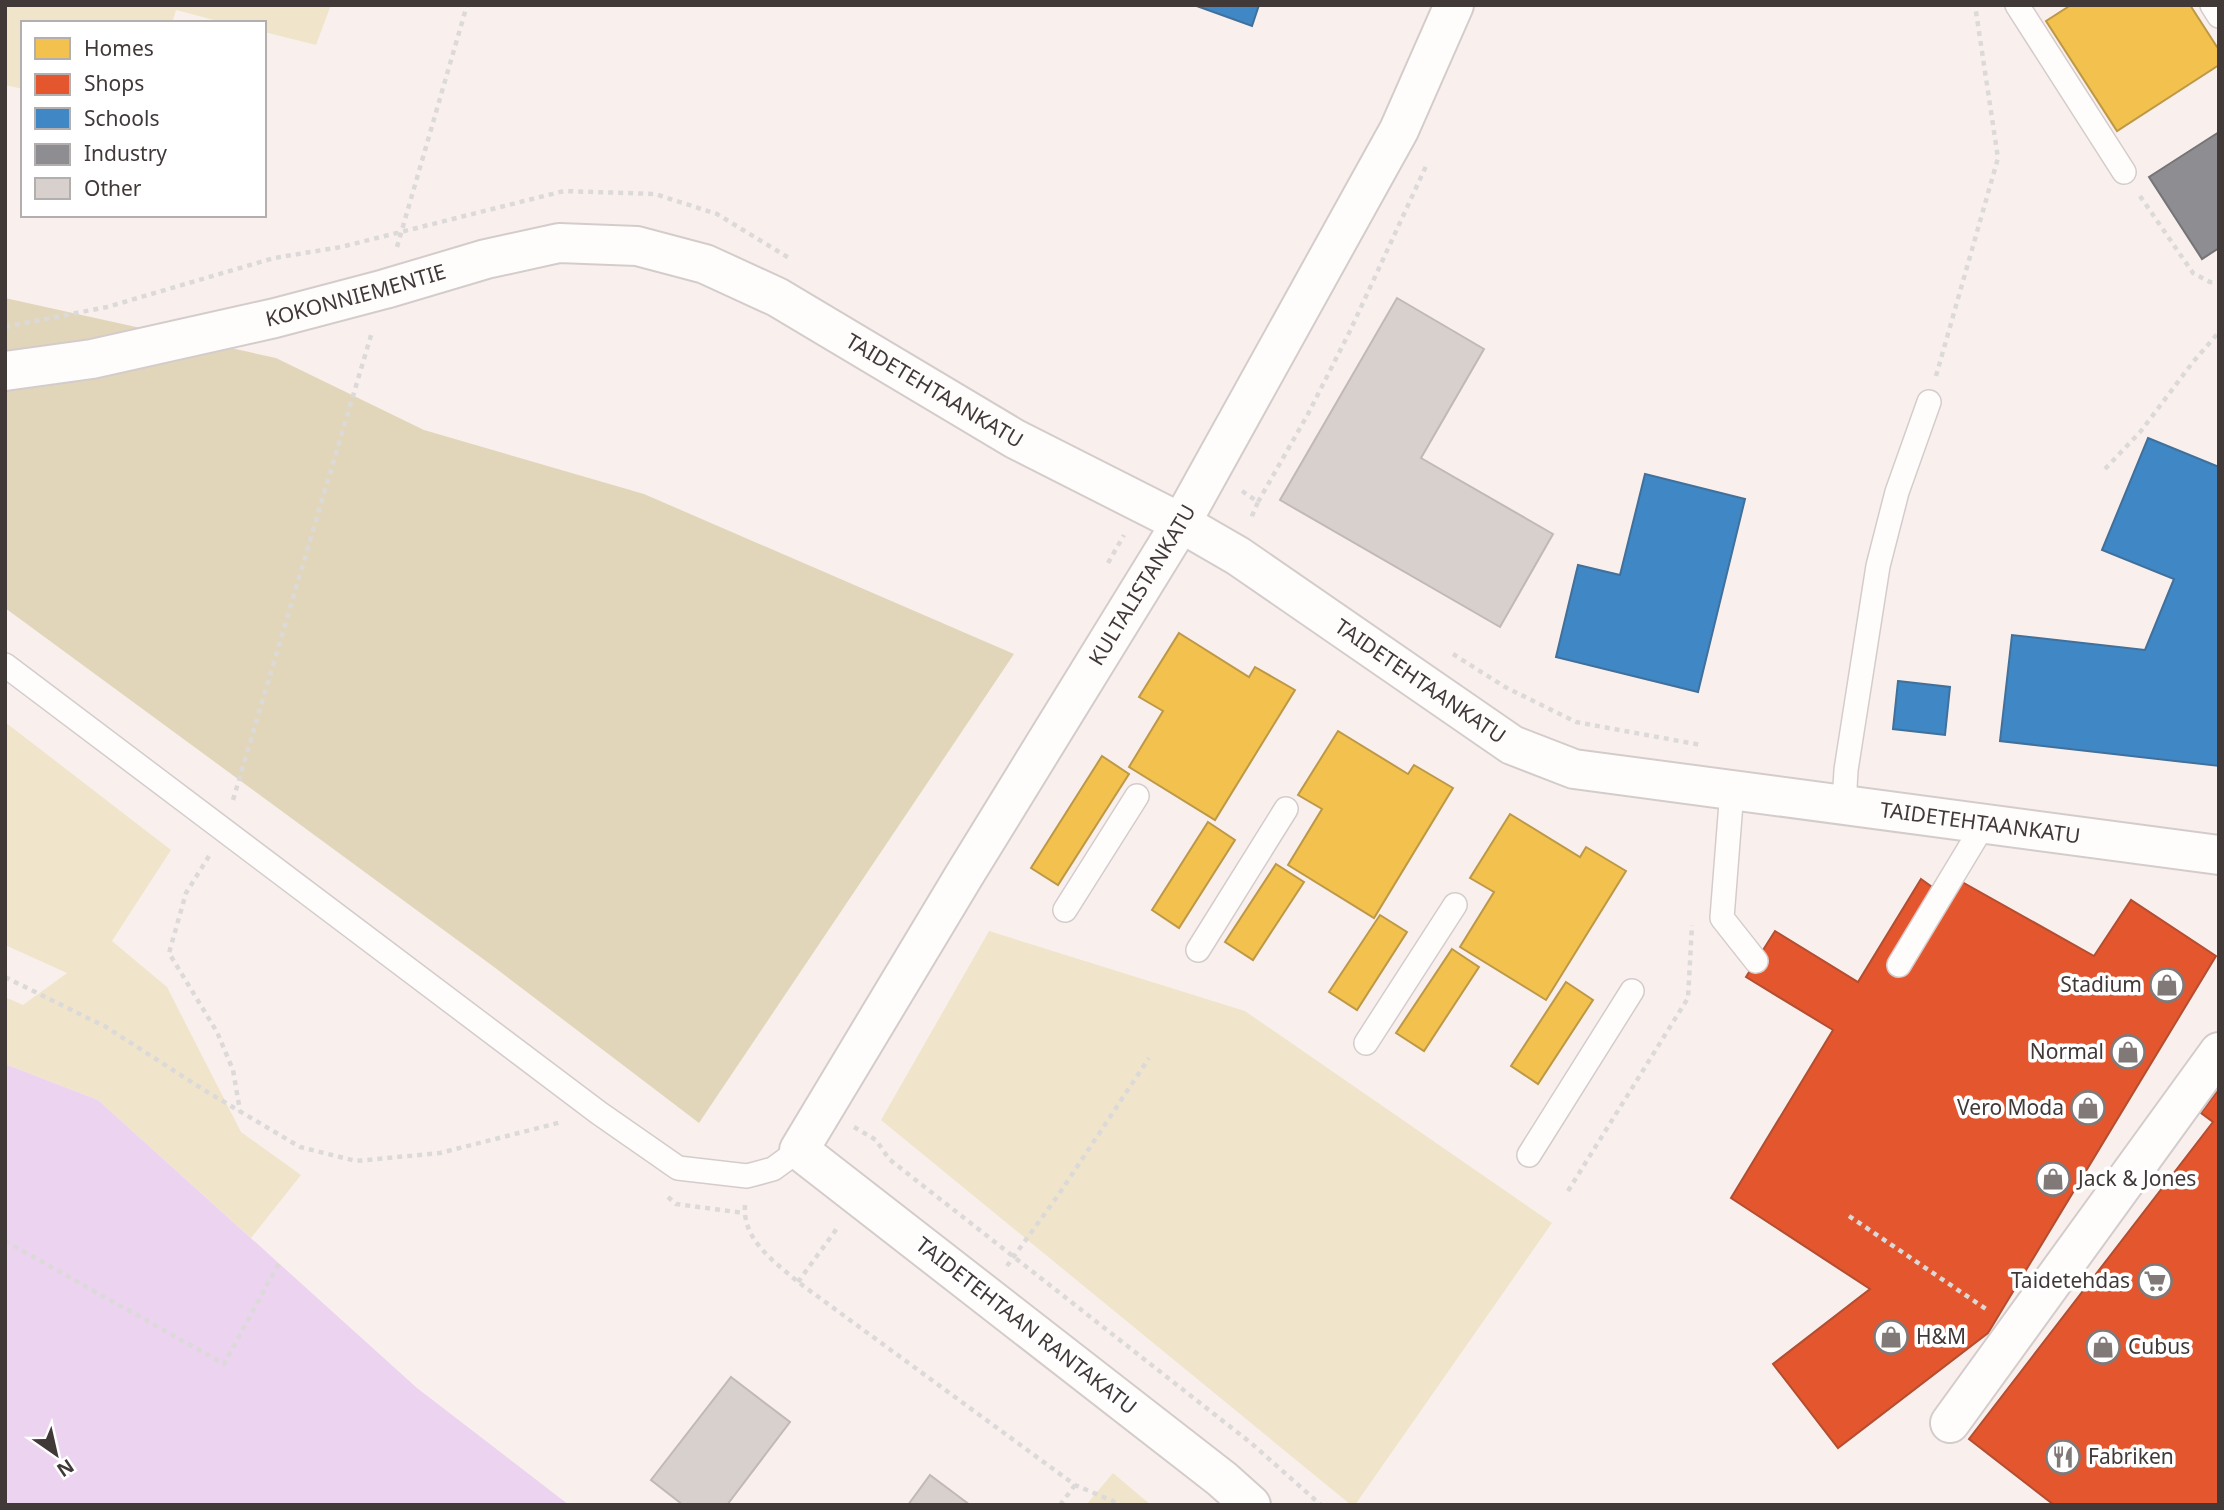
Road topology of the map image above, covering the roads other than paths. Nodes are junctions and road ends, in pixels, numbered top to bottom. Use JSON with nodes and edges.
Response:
{"nodes":[{"id":1,"x":1454,"y":5,"type":"edge"},
{"id":2,"x":2017,"y":5,"type":"edge"},
{"id":3,"x":2212,"y":5,"type":"edge"},
{"id":4,"x":2219,"y":16,"type":"edge"},
{"id":5,"x":2124,"y":172,"type":"road end"},
{"id":6,"x":705,"y":264,"type":"joint"},
{"id":7,"x":5,"y":371,"type":"edge"},
{"id":8,"x":1929,"y":402,"type":"road end"},
{"id":9,"x":1181,"y":523,"type":"junction"},
{"id":10,"x":5,"y":665,"type":"edge"},
{"id":11,"x":1732,"y":790,"type":"junction"},
{"id":12,"x":1137,"y":796,"type":"dead end"},
{"id":13,"x":1844,"y":805,"type":"junction"},
{"id":14,"x":1286,"y":809,"type":"dead end"},
{"id":15,"x":1984,"y":824,"type":"junction"},
{"id":16,"x":2219,"y":855,"type":"edge"},
{"id":17,"x":1455,"y":905,"type":"dead end"},
{"id":18,"x":1065,"y":910,"type":"dead end"},
{"id":19,"x":1198,"y":950,"type":"dead end"},
{"id":20,"x":1756,"y":961,"type":"dead end"},
{"id":21,"x":1899,"y":965,"type":"dead end"},
{"id":22,"x":1632,"y":991,"type":"dead end"},
{"id":23,"x":1366,"y":1043,"type":"dead end"},
{"id":24,"x":2219,"y":1052,"type":"edge"},
{"id":25,"x":799,"y":1150,"type":"junction"},
{"id":26,"x":1529,"y":1155,"type":"dead end"},
{"id":27,"x":1950,"y":1423,"type":"dead end"},
{"id":28,"x":1251,"y":1505,"type":"edge"}],
"edges":[{"from":1,"to":9,"type":"street","name":"KULTALISTANKATU"},
{"from":2,"to":5,"type":"lane"},
{"from":3,"to":4,"type":"lane"},
{"from":6,"to":7,"type":"street","name":"KOKONNIEMENTIE"},
{"from":6,"to":9,"type":"street","name":"TAIDETEHTAANKATU"},
{"from":8,"to":13,"type":"lane"},
{"from":9,"to":11,"type":"street","name":"TAIDETEHTAANKATU"},
{"from":9,"to":25,"type":"street","name":"KULTALISTANKATU"},
{"from":10,"to":25,"type":"lane"},
{"from":11,"to":13,"type":"street","name":"TAIDETEHTAANKATU"},
{"from":11,"to":20,"type":"lane"},
{"from":12,"to":18,"type":"lane"},
{"from":13,"to":15,"type":"street","name":"TAIDETEHTAANKATU"},
{"from":14,"to":19,"type":"lane"},
{"from":15,"to":16,"type":"street","name":"TAIDETEHTAANKATU"},
{"from":15,"to":21,"type":"lane"},
{"from":17,"to":23,"type":"lane"},
{"from":22,"to":26,"type":"lane"},
{"from":24,"to":27,"type":"street"},
{"from":25,"to":28,"type":"street","name":"TAIDETEHTAAN RANTAKATU"}]}
